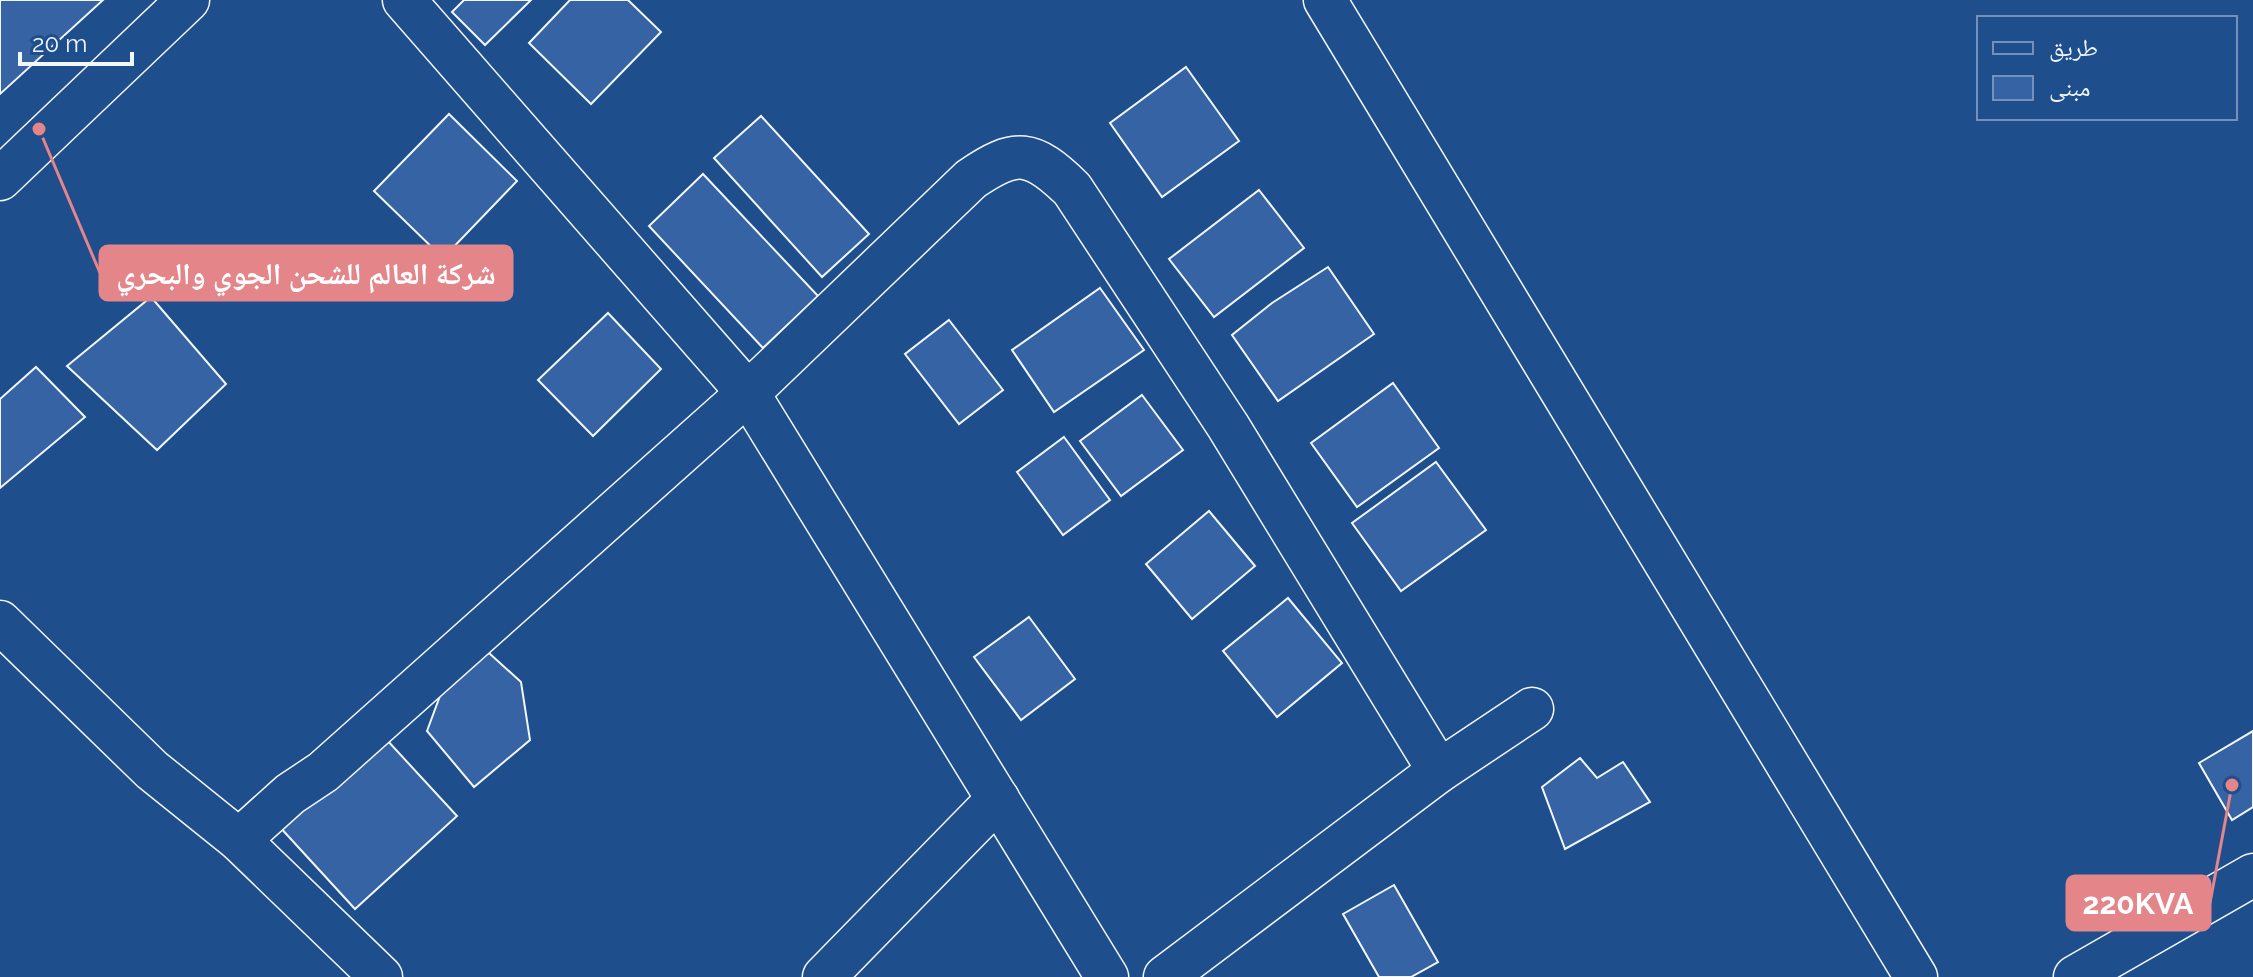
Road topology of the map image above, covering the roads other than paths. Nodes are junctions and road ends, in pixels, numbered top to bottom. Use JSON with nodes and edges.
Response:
{"nodes":[{"id":1,"x":188,"y":0,"type":"edge"},
{"id":2,"x":404,"y":0,"type":"edge"},
{"id":3,"x":1325,"y":0,"type":"edge"},
{"id":4,"x":0,"y":179,"type":"edge"},
{"id":5,"x":748,"y":393,"type":"junction"},
{"id":6,"x":0,"y":622,"type":"edge"},
{"id":7,"x":1532,"y":709,"type":"dead end"},
{"id":8,"x":1439,"y":771,"type":"junction"},
{"id":9,"x":998,"y":799,"type":"junction"},
{"id":10,"x":239,"y":840,"type":"junction"},
{"id":11,"x":2253,"y":875,"type":"edge"},
{"id":12,"x":381,"y":977,"type":"edge"},
{"id":13,"x":824,"y":977,"type":"edge"},
{"id":14,"x":1107,"y":977,"type":"edge"},
{"id":15,"x":1165,"y":977,"type":"edge"},
{"id":16,"x":1916,"y":977,"type":"edge"},
{"id":17,"x":2075,"y":977,"type":"edge"}],
"edges":[{"from":1,"to":4,"type":"street"},
{"from":2,"to":5,"type":"street"},
{"from":3,"to":16,"type":"street"},
{"from":5,"to":8,"type":"street"},
{"from":5,"to":9,"type":"street"},
{"from":5,"to":10,"type":"street"},
{"from":6,"to":10,"type":"street"},
{"from":7,"to":8,"type":"street"},
{"from":8,"to":15,"type":"street"},
{"from":9,"to":13,"type":"street"},
{"from":9,"to":14,"type":"street"},
{"from":10,"to":12,"type":"street"},
{"from":11,"to":17,"type":"street"}]}
